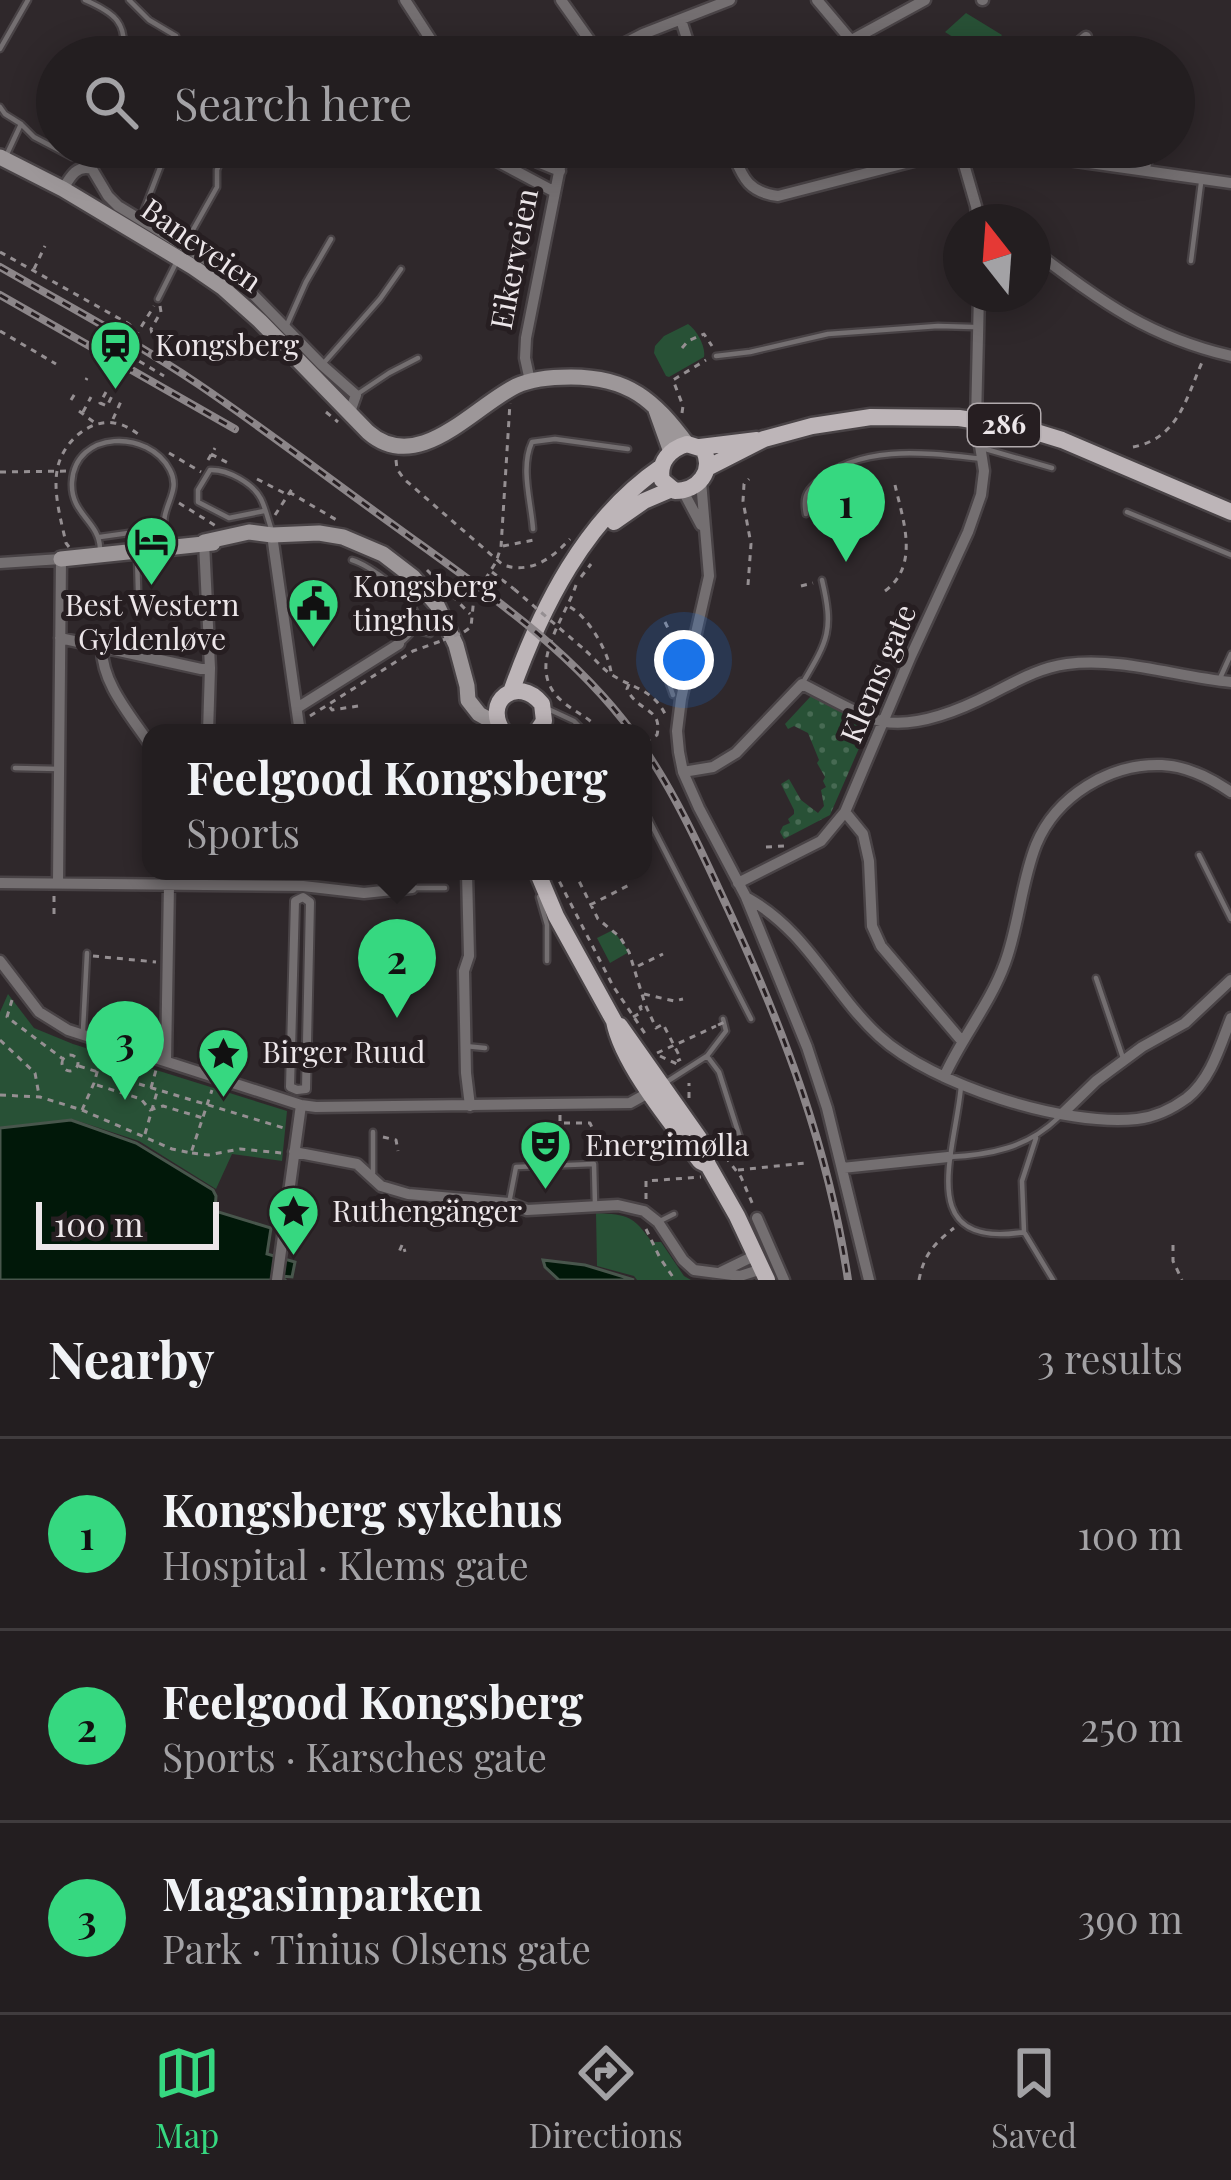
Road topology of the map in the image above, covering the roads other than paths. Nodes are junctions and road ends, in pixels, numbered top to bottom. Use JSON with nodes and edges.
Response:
{"nodes":[{"id":1,"x":28,"y":0,"type":"edge"},
{"id":2,"x":85,"y":0,"type":"edge"},
{"id":3,"x":129,"y":0,"type":"edge"},
{"id":4,"x":405,"y":0,"type":"edge"},
{"id":5,"x":561,"y":0,"type":"edge"},
{"id":6,"x":730,"y":0,"type":"edge"},
{"id":7,"x":817,"y":0,"type":"edge"},
{"id":8,"x":925,"y":0,"type":"edge"},
{"id":9,"x":681,"y":20,"type":"junction"},
{"id":10,"x":124,"y":36,"type":"edge"},
{"id":11,"x":176,"y":36,"type":"dead end"},
{"id":12,"x":428,"y":36,"type":"edge"},
{"id":13,"x":585,"y":36,"type":"edge"},
{"id":14,"x":645,"y":36,"type":"edge"},
{"id":15,"x":686,"y":36,"type":"edge"},
{"id":16,"x":846,"y":36,"type":"edge"},
{"id":17,"x":859,"y":36,"type":"edge"},
{"id":18,"x":0,"y":49,"type":"edge"},
{"id":19,"x":0,"y":107,"type":"edge"},
{"id":20,"x":21,"y":124,"type":"junction"},
{"id":21,"x":36,"y":138,"type":"edge"},
{"id":22,"x":2,"y":158,"type":"edge"},
{"id":23,"x":82,"y":168,"type":"edge"},
{"id":24,"x":88,"y":168,"type":"edge"},
{"id":25,"x":160,"y":168,"type":"edge"},
{"id":26,"x":218,"y":168,"type":"edge"},
{"id":27,"x":510,"y":168,"type":"edge"},
{"id":28,"x":551,"y":168,"type":"edge"},
{"id":29,"x":561,"y":168,"type":"edge"},
{"id":30,"x":740,"y":168,"type":"edge"},
{"id":31,"x":884,"y":168,"type":"edge"},
{"id":32,"x":965,"y":168,"type":"edge"},
{"id":33,"x":1124,"y":168,"type":"edge"},
{"id":34,"x":1148,"y":168,"type":"edge"},
{"id":35,"x":560,"y":172,"type":"junction"},
{"id":36,"x":1147,"y":172,"type":"junction"},
{"id":37,"x":1202,"y":178,"type":"junction"},
{"id":38,"x":1231,"y":183,"type":"edge"},
{"id":39,"x":63,"y":189,"type":"junction"},
{"id":40,"x":555,"y":191,"type":"junction"},
{"id":41,"x":975,"y":204,"type":"edge"},
{"id":42,"x":140,"y":220,"type":"junction"},
{"id":43,"x":331,"y":238,"type":"dead end"},
{"id":44,"x":182,"y":251,"type":"junction"},
{"id":45,"x":1191,"y":261,"type":"dead end"},
{"id":46,"x":1051,"y":263,"type":"edge"},
{"id":47,"x":401,"y":269,"type":"dead end"},
{"id":48,"x":158,"y":299,"type":"road end"},
{"id":49,"x":979,"y":312,"type":"edge"},
{"id":50,"x":286,"y":327,"type":"junction"},
{"id":51,"x":979,"y":327,"type":"junction"},
{"id":52,"x":716,"y":356,"type":"road end"},
{"id":53,"x":1231,"y":356,"type":"edge"},
{"id":54,"x":418,"y":358,"type":"dead end"},
{"id":55,"x":322,"y":365,"type":"junction"},
{"id":56,"x":530,"y":381,"type":"junction"},
{"id":57,"x":356,"y":394,"type":"junction"},
{"id":58,"x":350,"y":412,"type":"junction"},
{"id":59,"x":976,"y":420,"type":"junction"},
{"id":60,"x":764,"y":440,"type":"junction"},
{"id":61,"x":628,"y":449,"type":"dead end"},
{"id":62,"x":680,"y":452,"type":"junction"},
{"id":63,"x":982,"y":459,"type":"junction"},
{"id":64,"x":1052,"y":468,"type":"dead end"},
{"id":65,"x":704,"y":474,"type":"junction"},
{"id":66,"x":677,"y":490,"type":"junction"},
{"id":67,"x":264,"y":511,"type":"junction"},
{"id":68,"x":1127,"y":512,"type":"dead end"},
{"id":69,"x":1231,"y":512,"type":"edge"},
{"id":70,"x":806,"y":514,"type":"dead end"},
{"id":71,"x":164,"y":528,"type":"junction"},
{"id":72,"x":271,"y":529,"type":"junction"},
{"id":73,"x":533,"y":529,"type":"dead end"},
{"id":74,"x":705,"y":532,"type":"junction"},
{"id":75,"x":585,"y":533,"type":"junction"},
{"id":76,"x":204,"y":542,"type":"junction"},
{"id":77,"x":100,"y":545,"type":"junction"},
{"id":78,"x":169,"y":546,"type":"junction"},
{"id":79,"x":137,"y":550,"type":"junction"},
{"id":80,"x":67,"y":555,"type":"junction"},
{"id":81,"x":1231,"y":556,"type":"edge"},
{"id":82,"x":352,"y":560,"type":"dead end"},
{"id":83,"x":0,"y":562,"type":"edge"},
{"id":84,"x":822,"y":580,"type":"road end"},
{"id":85,"x":138,"y":591,"type":"dead end"},
{"id":86,"x":413,"y":630,"type":"junction"},
{"id":87,"x":430,"y":634,"type":"dead end"},
{"id":88,"x":60,"y":638,"type":"junction"},
{"id":89,"x":531,"y":641,"type":"junction"},
{"id":90,"x":399,"y":644,"type":"joint"},
{"id":91,"x":102,"y":647,"type":"junction"},
{"id":92,"x":1231,"y":654,"type":"edge"},
{"id":93,"x":210,"y":668,"type":"junction"},
{"id":94,"x":664,"y":669,"type":"dead end"},
{"id":95,"x":1225,"y":682,"type":"edge"},
{"id":96,"x":802,"y":684,"type":"junction"},
{"id":97,"x":467,"y":686,"type":"junction"},
{"id":98,"x":673,"y":694,"type":"dead end"},
{"id":99,"x":507,"y":695,"type":"junction"},
{"id":100,"x":541,"y":703,"type":"junction"},
{"id":101,"x":297,"y":707,"type":"junction"},
{"id":102,"x":885,"y":722,"type":"junction"},
{"id":103,"x":208,"y":724,"type":"edge"},
{"id":104,"x":299,"y":724,"type":"edge"},
{"id":105,"x":494,"y":724,"type":"edge"},
{"id":106,"x":501,"y":724,"type":"edge"},
{"id":107,"x":542,"y":724,"type":"edge"},
{"id":108,"x":577,"y":724,"type":"edge"},
{"id":109,"x":142,"y":732,"type":"edge"},
{"id":110,"x":15,"y":767,"type":"dead end"},
{"id":111,"x":58,"y":769,"type":"junction"},
{"id":112,"x":683,"y":772,"type":"junction"},
{"id":113,"x":1231,"y":792,"type":"edge"},
{"id":114,"x":845,"y":812,"type":"junction"},
{"id":115,"x":652,"y":826,"type":"edge"},
{"id":116,"x":1199,"y":855,"type":"dead end"},
{"id":117,"x":203,"y":880,"type":"edge"},
{"id":118,"x":404,"y":880,"type":"edge"},
{"id":119,"x":467,"y":880,"type":"edge"},
{"id":120,"x":540,"y":880,"type":"edge"},
{"id":121,"x":546,"y":880,"type":"edge"},
{"id":122,"x":0,"y":883,"type":"edge"},
{"id":123,"x":56,"y":883,"type":"junction"},
{"id":124,"x":738,"y":883,"type":"junction"},
{"id":125,"x":169,"y":884,"type":"junction"},
{"id":126,"x":203,"y":885,"type":"junction"},
{"id":127,"x":303,"y":886,"type":"edge"},
{"id":128,"x":446,"y":888,"type":"dead end"},
{"id":129,"x":406,"y":889,"type":"junction"},
{"id":130,"x":746,"y":898,"type":"junction"},
{"id":131,"x":1231,"y":919,"type":"edge"},
{"id":132,"x":87,"y":953,"type":"road end"},
{"id":133,"x":0,"y":961,"type":"edge"},
{"id":134,"x":547,"y":961,"type":"dead end"},
{"id":135,"x":1096,"y":978,"type":"dead end"},
{"id":136,"x":1231,"y":980,"type":"edge"},
{"id":137,"x":1231,"y":1018,"type":"edge"},
{"id":138,"x":751,"y":1019,"type":"dead end"},
{"id":139,"x":723,"y":1022,"type":"road end"},
{"id":140,"x":83,"y":1036,"type":"junction"},
{"id":141,"x":469,"y":1040,"type":"junction"},
{"id":142,"x":961,"y":1040,"type":"junction"},
{"id":143,"x":485,"y":1048,"type":"dead end"},
{"id":144,"x":707,"y":1056,"type":"junction"},
{"id":145,"x":1124,"y":1059,"type":"junction"},
{"id":146,"x":161,"y":1065,"type":"junction"},
{"id":147,"x":944,"y":1077,"type":"junction"},
{"id":148,"x":961,"y":1086,"type":"junction"},
{"id":149,"x":656,"y":1088,"type":"junction"},
{"id":150,"x":301,"y":1105,"type":"junction"},
{"id":151,"x":470,"y":1106,"type":"junction"},
{"id":152,"x":1063,"y":1113,"type":"junction"},
{"id":153,"x":373,"y":1132,"type":"dead end"},
{"id":154,"x":1037,"y":1136,"type":"junction"},
{"id":155,"x":741,"y":1141,"type":"dead end"},
{"id":156,"x":288,"y":1153,"type":"junction"},
{"id":157,"x":949,"y":1157,"type":"junction"},
{"id":158,"x":842,"y":1168,"type":"junction"},
{"id":159,"x":374,"y":1179,"type":"junction"},
{"id":160,"x":509,"y":1203,"type":"junction"},
{"id":161,"x":595,"y":1205,"type":"junction"},
{"id":162,"x":674,"y":1214,"type":"dead end"},
{"id":163,"x":757,"y":1218,"type":"road end"},
{"id":164,"x":658,"y":1222,"type":"junction"},
{"id":165,"x":1024,"y":1232,"type":"junction"},
{"id":166,"x":762,"y":1268,"type":"edge"},
{"id":167,"x":277,"y":1280,"type":"edge"},
{"id":168,"x":784,"y":1280,"type":"edge"},
{"id":169,"x":869,"y":1280,"type":"edge"},
{"id":170,"x":1053,"y":1280,"type":"edge"}],
"edges":[{"from":1,"to":18,"type":"lane"},
{"from":2,"to":10,"type":"lane"},
{"from":3,"to":11,"type":"lane"},
{"from":4,"to":12,"type":"street"},
{"from":5,"to":13,"type":"street"},
{"from":6,"to":9,"type":"street"},
{"from":7,"to":16,"type":"street"},
{"from":8,"to":17,"type":"street"},
{"from":9,"to":14,"type":"street"},
{"from":9,"to":15,"type":"street"},
{"from":19,"to":20,"type":"lane"},
{"from":20,"to":21,"type":"lane"},
{"from":20,"to":22,"type":"lane"},
{"from":22,"to":39,"type":"main road","name":"Baneveien"},
{"from":23,"to":39,"type":"street","name":"Baneveien"},
{"from":24,"to":42,"type":"street","name":"Baneveien"},
{"from":25,"to":42,"type":"lane"},
{"from":26,"to":44,"type":"lane"},
{"from":27,"to":40,"type":"street"},
{"from":28,"to":35,"type":"street"},
{"from":29,"to":35,"type":"street","name":"Eikerveien"},
{"from":30,"to":31,"type":"street"},
{"from":32,"to":41,"type":"street"},
{"from":33,"to":36,"type":"street"},
{"from":34,"to":36,"type":"lane"},
{"from":35,"to":40,"type":"street","name":"Eikerveien"},
{"from":36,"to":37,"type":"street"},
{"from":37,"to":38,"type":"street"},
{"from":37,"to":45,"type":"lane"},
{"from":39,"to":44,"type":"main road","name":"Baneveien"},
{"from":40,"to":56,"type":"street","name":"Eikerveien"},
{"from":42,"to":44,"type":"street","name":"Baneveien"},
{"from":43,"to":50,"type":"lane"},
{"from":44,"to":48,"type":"lane"},
{"from":44,"to":50,"type":"street","name":"Baneveien"},
{"from":44,"to":58,"type":"main road","name":"Baneveien"},
{"from":46,"to":53,"type":"street"},
{"from":47,"to":55,"type":"lane"},
{"from":49,"to":51,"type":"street","name":"Klems gate"},
{"from":50,"to":55,"type":"street","name":"Baneveien"},
{"from":51,"to":52,"type":"lane"},
{"from":51,"to":59,"type":"street","name":"Klems gate"},
{"from":54,"to":57,"type":"lane"},
{"from":55,"to":57,"type":"street","name":"Baneveien"},
{"from":56,"to":58,"type":"main road","name":"Baneveien"},
{"from":56,"to":62,"type":"main road"},
{"from":57,"to":58,"type":"street"},
{"from":59,"to":60,"type":"main road","number":"286"},
{"from":59,"to":63,"type":"street","name":"Klems gate"},
{"from":59,"to":69,"type":"main road","number":"286"},
{"from":60,"to":62,"type":"main road","number":"286"},
{"from":60,"to":65,"type":"main road","number":"286"},
{"from":61,"to":73,"type":"lane"},
{"from":62,"to":65,"type":"main road"},
{"from":62,"to":66,"type":"main road"},
{"from":62,"to":75,"type":"main road","number":"286"},
{"from":63,"to":64,"type":"lane"},
{"from":63,"to":70,"type":"lane"},
{"from":63,"to":102,"type":"street","name":"Klems gate"},
{"from":65,"to":66,"type":"main road","number":"286"},
{"from":65,"to":74,"type":"street"},
{"from":66,"to":74,"type":"street"},
{"from":66,"to":75,"type":"main road","number":"286"},
{"from":67,"to":67,"type":"lane"},
{"from":67,"to":72,"type":"lane"},
{"from":68,"to":81,"type":"lane"},
{"from":71,"to":77,"type":"lane"},
{"from":71,"to":77,"type":"lane"},
{"from":71,"to":78,"type":"lane"},
{"from":72,"to":76,"type":"main road"},
{"from":72,"to":97,"type":"main road"},
{"from":72,"to":101,"type":"street"},
{"from":74,"to":112,"type":"street"},
{"from":75,"to":89,"type":"main road","number":"286"},
{"from":76,"to":78,"type":"main road"},
{"from":76,"to":93,"type":"street"},
{"from":77,"to":79,"type":"main road"},
{"from":77,"to":80,"type":"main road"},
{"from":78,"to":79,"type":"main road"},
{"from":79,"to":85,"type":"lane"},
{"from":80,"to":83,"type":"street"},
{"from":80,"to":88,"type":"street"},
{"from":82,"to":86,"type":"lane"},
{"from":84,"to":96,"type":"lane"},
{"from":86,"to":87,"type":"lane"},
{"from":86,"to":90,"type":"lane"},
{"from":88,"to":91,"type":"street"},
{"from":88,"to":111,"type":"street"},
{"from":89,"to":99,"type":"main road","number":"286"},
{"from":89,"to":100,"type":"main road"},
{"from":90,"to":101,"type":"street"},
{"from":91,"to":93,"type":"street"},
{"from":91,"to":109,"type":"street"},
{"from":92,"to":95,"type":"lane"},
{"from":93,"to":103,"type":"street"},
{"from":94,"to":98,"type":"lane"},
{"from":95,"to":102,"type":"street"},
{"from":96,"to":102,"type":"street"},
{"from":96,"to":112,"type":"street"},
{"from":97,"to":99,"type":"main road"},
{"from":97,"to":105,"type":"main road"},
{"from":99,"to":100,"type":"main road"},
{"from":99,"to":106,"type":"main road","number":"286"},
{"from":100,"to":107,"type":"main road"},
{"from":100,"to":108,"type":"lane"},
{"from":101,"to":104,"type":"street"},
{"from":102,"to":114,"type":"street","name":"Klems gate"},
{"from":110,"to":111,"type":"lane"},
{"from":111,"to":123,"type":"street"},
{"from":112,"to":124,"type":"street"},
{"from":113,"to":142,"type":"street"},
{"from":114,"to":124,"type":"street"},
{"from":114,"to":142,"type":"street"},
{"from":115,"to":138,"type":"lane"},
{"from":116,"to":131,"type":"lane"},
{"from":117,"to":126,"type":"street"},
{"from":118,"to":129,"type":"lane"},
{"from":119,"to":141,"type":"street"},
{"from":120,"to":134,"type":"lane"},
{"from":121,"to":149,"type":"main road"},
{"from":122,"to":123,"type":"street"},
{"from":123,"to":125,"type":"street"},
{"from":124,"to":130,"type":"street"},
{"from":125,"to":126,"type":"street"},
{"from":125,"to":146,"type":"street"},
{"from":126,"to":127,"type":"street"},
{"from":127,"to":127,"type":"street"},
{"from":127,"to":129,"type":"street"},
{"from":128,"to":129,"type":"lane"},
{"from":130,"to":147,"type":"street"},
{"from":130,"to":158,"type":"street"},
{"from":132,"to":140,"type":"lane"},
{"from":133,"to":140,"type":"street"},
{"from":135,"to":145,"type":"lane"},
{"from":136,"to":145,"type":"street"},
{"from":137,"to":152,"type":"street"},
{"from":139,"to":144,"type":"lane"},
{"from":140,"to":146,"type":"street"},
{"from":141,"to":143,"type":"lane"},
{"from":141,"to":151,"type":"street"},
{"from":142,"to":147,"type":"street"},
{"from":144,"to":149,"type":"lane"},
{"from":144,"to":155,"type":"lane"},
{"from":145,"to":152,"type":"street"},
{"from":146,"to":150,"type":"street"},
{"from":147,"to":148,"type":"street"},
{"from":148,"to":152,"type":"street"},
{"from":148,"to":157,"type":"lane"},
{"from":149,"to":151,"type":"street"},
{"from":149,"to":166,"type":"main road"},
{"from":150,"to":151,"type":"street"},
{"from":150,"to":156,"type":"street"},
{"from":152,"to":154,"type":"lane"},
{"from":153,"to":159,"type":"lane"},
{"from":154,"to":157,"type":"lane"},
{"from":154,"to":165,"type":"lane"},
{"from":156,"to":159,"type":"street"},
{"from":156,"to":167,"type":"street"},
{"from":157,"to":158,"type":"street"},
{"from":157,"to":165,"type":"lane"},
{"from":158,"to":169,"type":"street"},
{"from":159,"to":160,"type":"street"},
{"from":160,"to":161,"type":"street"},
{"from":160,"to":161,"type":"lane"},
{"from":161,"to":164,"type":"street"},
{"from":162,"to":164,"type":"lane"},
{"from":163,"to":168,"type":"street"},
{"from":164,"to":166,"type":"street"},
{"from":165,"to":170,"type":"lane"}]}
